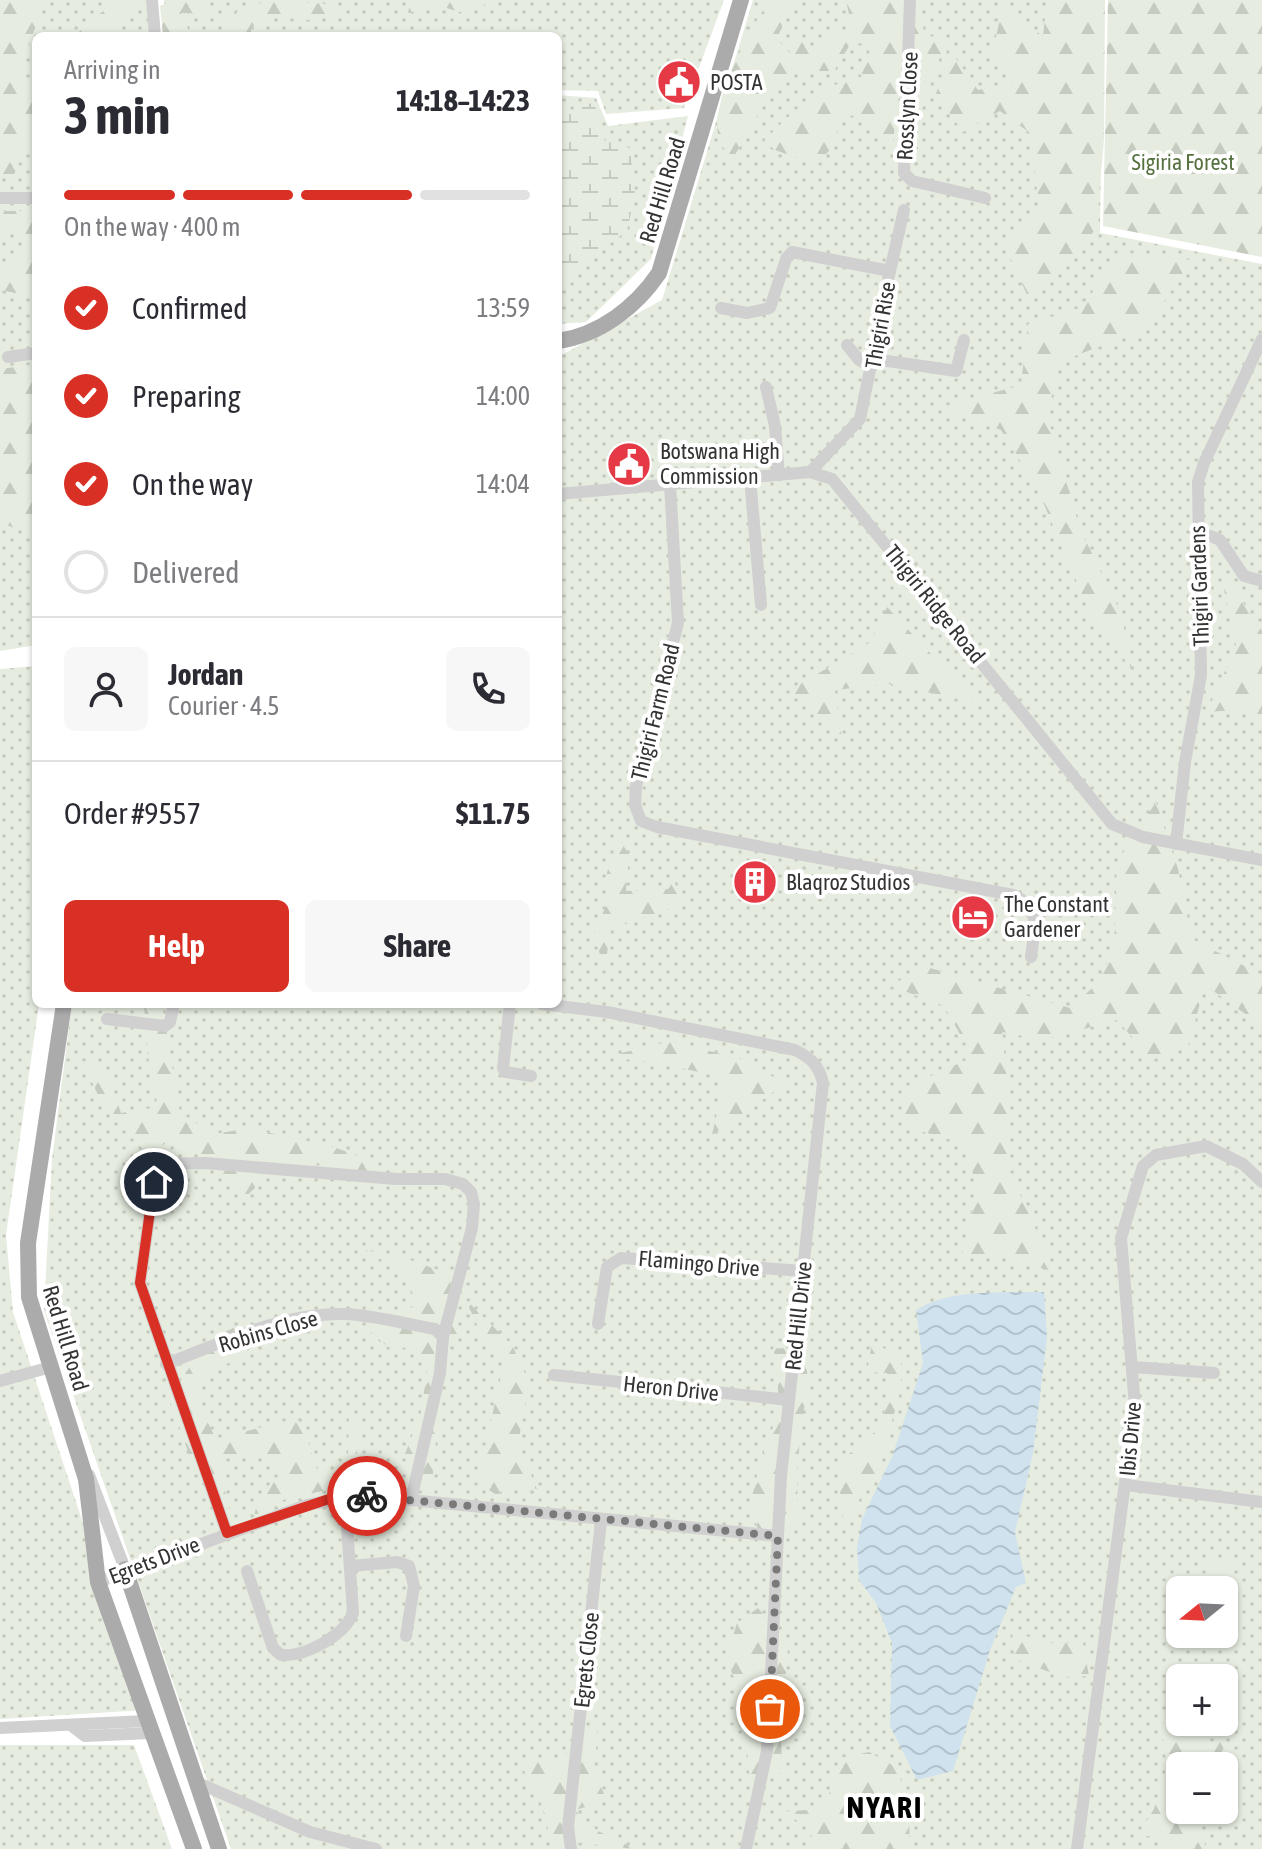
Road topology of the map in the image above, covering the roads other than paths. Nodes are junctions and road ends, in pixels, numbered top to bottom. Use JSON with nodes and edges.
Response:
{"nodes":[{"id":1,"x":152,"y":0,"type":"edge"},
{"id":2,"x":741,"y":0,"type":"edge"},
{"id":3,"x":910,"y":0,"type":"edge"},
{"id":4,"x":155,"y":32,"type":"edge"},
{"id":5,"x":0,"y":198,"type":"edge"},
{"id":6,"x":32,"y":198,"type":"edge"},
{"id":7,"x":985,"y":198,"type":"dead end"},
{"id":8,"x":904,"y":210,"type":"dead end"},
{"id":9,"x":890,"y":271,"type":"junction"},
{"id":10,"x":721,"y":308,"type":"dead end"},
{"id":11,"x":1262,"y":339,"type":"edge"},
{"id":12,"x":562,"y":340,"type":"edge"},
{"id":13,"x":964,"y":340,"type":"dead end"},
{"id":14,"x":847,"y":345,"type":"dead end"},
{"id":15,"x":32,"y":354,"type":"edge"},
{"id":16,"x":8,"y":357,"type":"dead end"},
{"id":17,"x":873,"y":363,"type":"junction"},
{"id":18,"x":766,"y":387,"type":"dead end"},
{"id":19,"x":810,"y":472,"type":"junction"},
{"id":20,"x":779,"y":475,"type":"junction"},
{"id":21,"x":750,"y":478,"type":"junction"},
{"id":22,"x":670,"y":485,"type":"junction"},
{"id":23,"x":562,"y":494,"type":"edge"},
{"id":24,"x":1198,"y":531,"type":"junction"},
{"id":25,"x":1262,"y":581,"type":"edge"},
{"id":26,"x":761,"y":605,"type":"dead end"},
{"id":27,"x":1176,"y":844,"type":"junction"},
{"id":28,"x":1262,"y":860,"type":"edge"},
{"id":29,"x":1031,"y":957,"type":"dead end"},
{"id":30,"x":562,"y":1006,"type":"edge"},
{"id":31,"x":63,"y":1008,"type":"edge"},
{"id":32,"x":173,"y":1008,"type":"edge"},
{"id":33,"x":510,"y":1008,"type":"edge"},
{"id":34,"x":107,"y":1019,"type":"dead end"},
{"id":35,"x":531,"y":1076,"type":"dead end"},
{"id":36,"x":1262,"y":1182,"type":"edge"},
{"id":37,"x":803,"y":1271,"type":"junction"},
{"id":38,"x":598,"y":1324,"type":"dead end"},
{"id":39,"x":443,"y":1337,"type":"junction"},
{"id":40,"x":166,"y":1364,"type":"junction"},
{"id":41,"x":51,"y":1367,"type":"junction"},
{"id":42,"x":1134,"y":1367,"type":"junction"},
{"id":43,"x":1214,"y":1373,"type":"dead end"},
{"id":44,"x":554,"y":1375,"type":"dead end"},
{"id":45,"x":0,"y":1381,"type":"edge"},
{"id":46,"x":789,"y":1400,"type":"junction"},
{"id":47,"x":77,"y":1446,"type":"junction"},
{"id":48,"x":1126,"y":1485,"type":"junction"},
{"id":49,"x":345,"y":1497,"type":"junction"},
{"id":50,"x":411,"y":1500,"type":"junction"},
{"id":51,"x":1262,"y":1502,"type":"edge"},
{"id":52,"x":601,"y":1521,"type":"junction"},
{"id":53,"x":227,"y":1533,"type":"junction"},
{"id":54,"x":778,"y":1536,"type":"junction"},
{"id":55,"x":351,"y":1566,"type":"junction"},
{"id":56,"x":125,"y":1569,"type":"junction"},
{"id":57,"x":247,"y":1571,"type":"dead end"},
{"id":58,"x":98,"y":1582,"type":"junction"},
{"id":59,"x":406,"y":1636,"type":"dead end"},
{"id":60,"x":148,"y":1727,"type":"junction"},
{"id":61,"x":0,"y":1728,"type":"edge"},
{"id":62,"x":196,"y":1782,"type":"junction"},
{"id":63,"x":194,"y":1849,"type":"edge"},
{"id":64,"x":219,"y":1849,"type":"edge"},
{"id":65,"x":376,"y":1849,"type":"edge"},
{"id":66,"x":571,"y":1849,"type":"edge"},
{"id":67,"x":746,"y":1849,"type":"edge"},
{"id":68,"x":1077,"y":1849,"type":"edge"}],
"edges":[{"from":1,"to":4,"type":"street"},
{"from":2,"to":12,"type":"main road","name":"Red Hill Road"},
{"from":3,"to":7,"type":"street","name":"Rosslyn Close"},
{"from":5,"to":6,"type":"street"},
{"from":8,"to":9,"type":"street"},
{"from":9,"to":10,"type":"street","name":"Thigiri Rise"},
{"from":9,"to":17,"type":"street","name":"Thigiri Rise"},
{"from":11,"to":24,"type":"street","name":"Thigiri Gardens"},
{"from":13,"to":17,"type":"street"},
{"from":14,"to":17,"type":"street"},
{"from":15,"to":16,"type":"street"},
{"from":17,"to":19,"type":"street","name":"Thigiri Rise"},
{"from":18,"to":20,"type":"street"},
{"from":19,"to":20,"type":"street"},
{"from":19,"to":27,"type":"street","name":"Thigiri Ridge Road"},
{"from":20,"to":21,"type":"street"},
{"from":21,"to":22,"type":"street"},
{"from":21,"to":26,"type":"street"},
{"from":22,"to":23,"type":"street"},
{"from":22,"to":29,"type":"street","name":"Thigiri Farm Road"},
{"from":24,"to":25,"type":"street"},
{"from":24,"to":27,"type":"street","name":"Thigiri Gardens"},
{"from":27,"to":28,"type":"street","name":"Thigiri Ridge Road"},
{"from":30,"to":37,"type":"street","name":"Red Hill Drive"},
{"from":31,"to":41,"type":"main road","name":"Red Hill Road"},
{"from":32,"to":34,"type":"street"},
{"from":33,"to":35,"type":"street"},
{"from":36,"to":42,"type":"street","name":"Ibis Drive"},
{"from":37,"to":38,"type":"street","name":"Flamingo Drive"},
{"from":37,"to":46,"type":"street","name":"Red Hill Drive"},
{"from":39,"to":40,"type":"street","name":"Robins Close"},
{"from":39,"to":40,"type":"street"},
{"from":39,"to":50,"type":"street"},
{"from":40,"to":53,"type":"street"},
{"from":41,"to":45,"type":"street"},
{"from":41,"to":47,"type":"main road","name":"Red Hill Road"},
{"from":42,"to":43,"type":"street"},
{"from":42,"to":48,"type":"street","name":"Ibis Drive"},
{"from":44,"to":46,"type":"street","name":"Heron Drive"},
{"from":46,"to":54,"type":"street","name":"Red Hill Drive"},
{"from":47,"to":56,"type":"street","name":"Red Hill Road"},
{"from":47,"to":58,"type":"main road","name":"Red Hill Road"},
{"from":48,"to":51,"type":"street"},
{"from":48,"to":68,"type":"street","name":"Ibis Drive"},
{"from":49,"to":50,"type":"street","name":"Egrets Drive"},
{"from":49,"to":53,"type":"street","name":"Egrets Drive"},
{"from":49,"to":55,"type":"street"},
{"from":50,"to":52,"type":"street","name":"Egrets Drive"},
{"from":52,"to":54,"type":"street","name":"Egrets Drive"},
{"from":52,"to":66,"type":"street","name":"Egrets Close"},
{"from":53,"to":56,"type":"street","name":"Egrets Drive"},
{"from":54,"to":67,"type":"street","name":"Red Hill Drive"},
{"from":55,"to":57,"type":"street"},
{"from":55,"to":59,"type":"street"},
{"from":56,"to":58,"type":"street","name":"Egrets Drive"},
{"from":56,"to":62,"type":"main road","name":"Red Hill Road"},
{"from":58,"to":60,"type":"main road","name":"Red Hill Road"},
{"from":60,"to":61,"type":"street"},
{"from":60,"to":63,"type":"main road","name":"Red Hill Road"},
{"from":62,"to":64,"type":"main road","name":"Red Hill Road"},
{"from":62,"to":65,"type":"street"}]}
